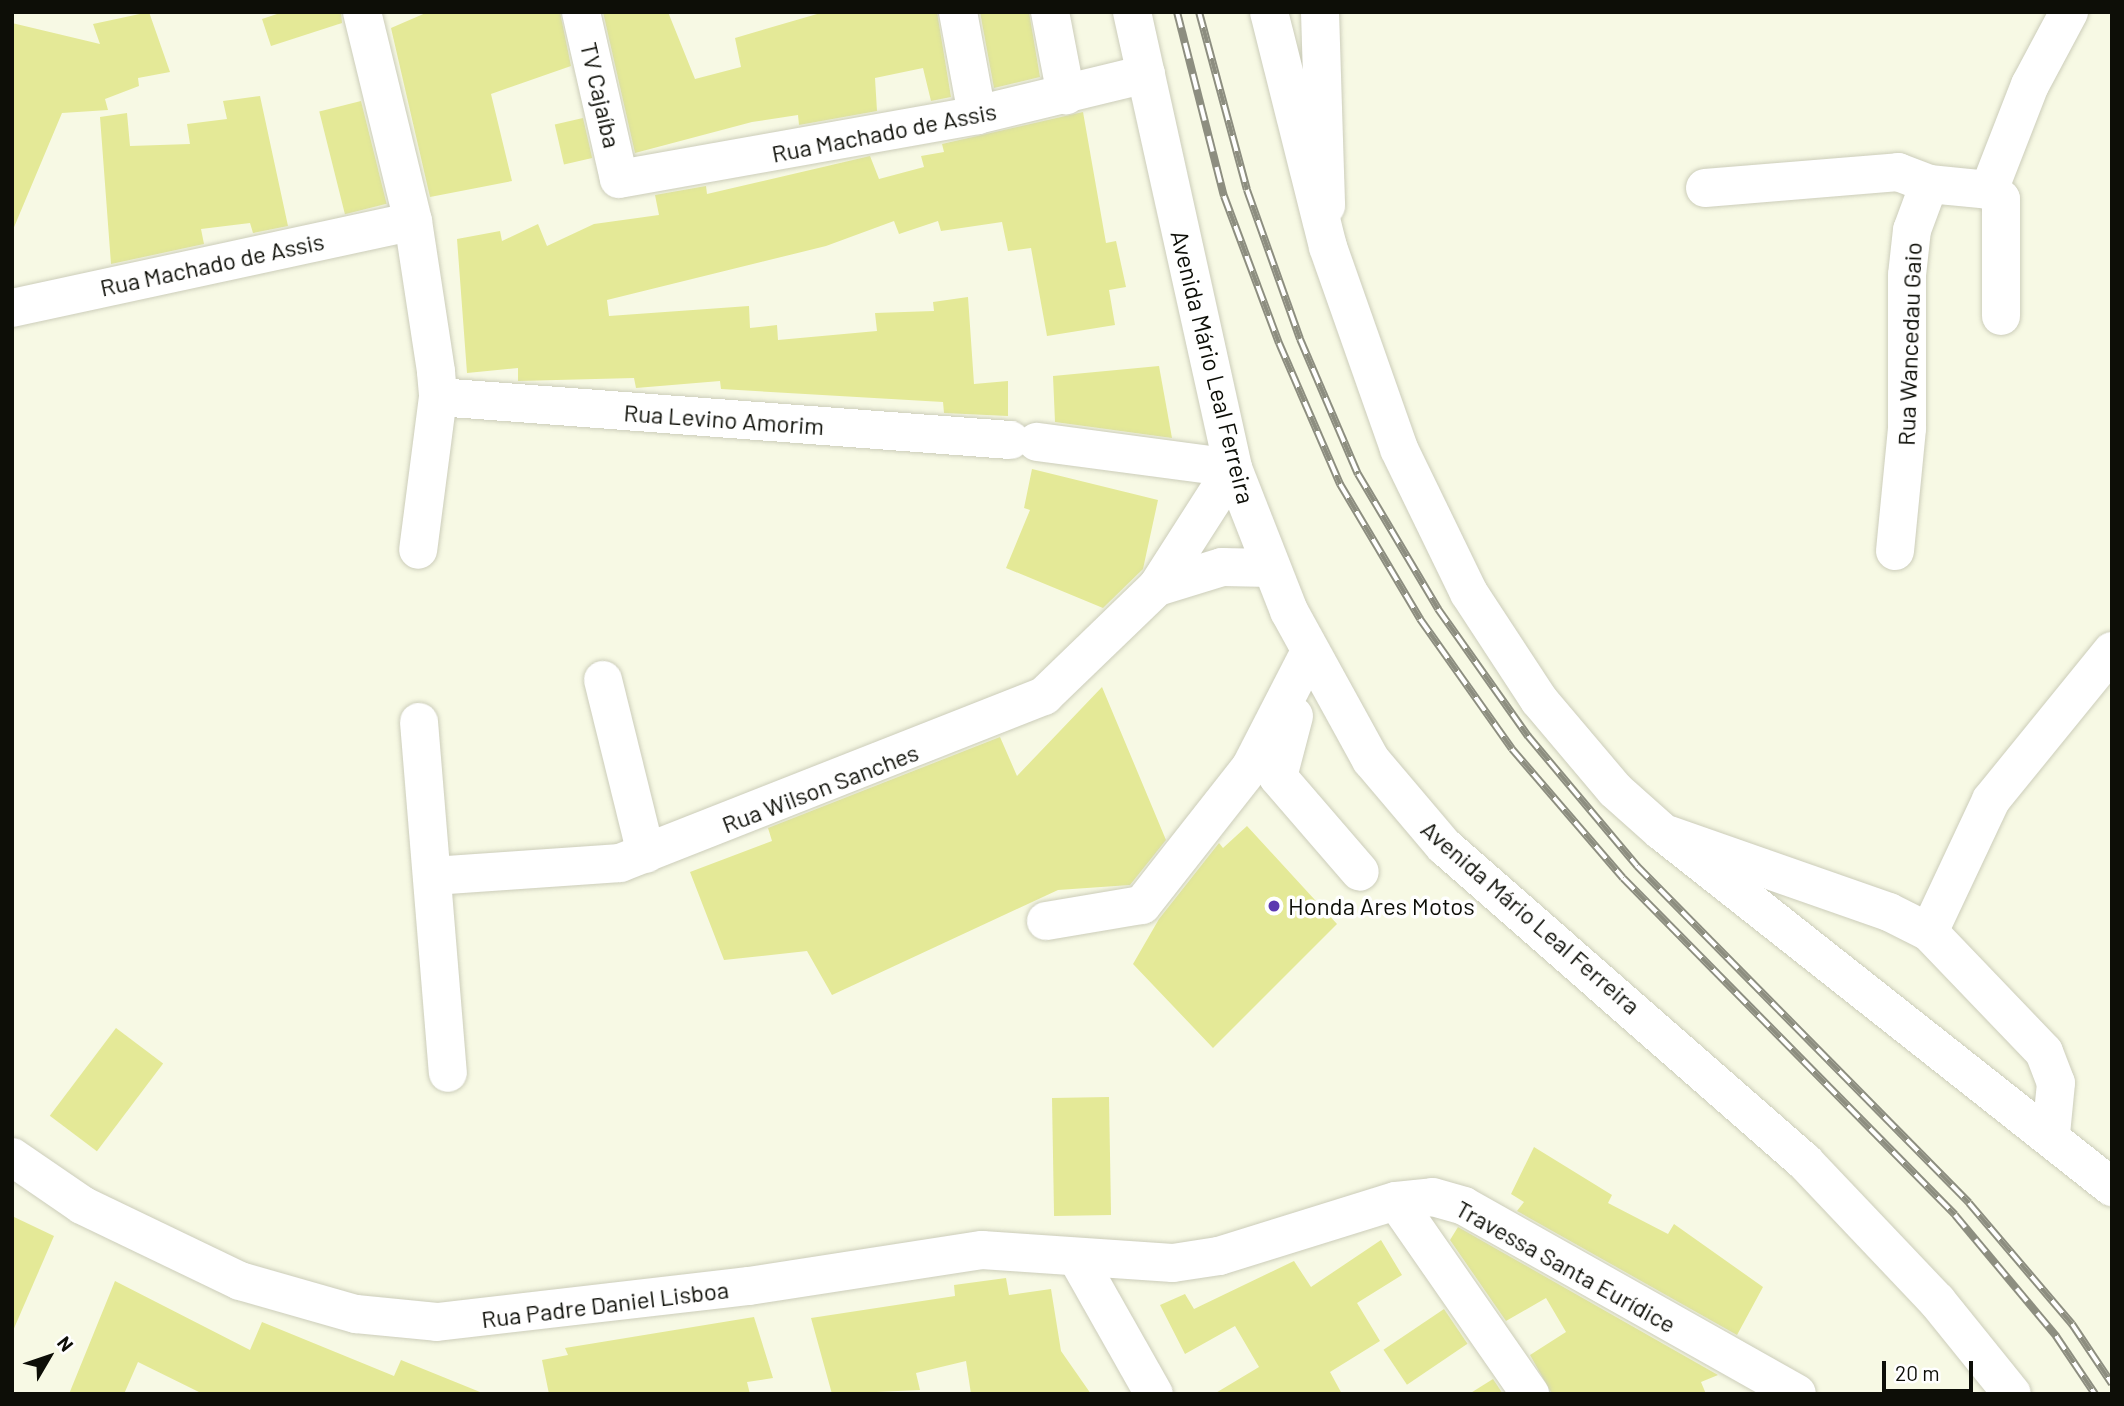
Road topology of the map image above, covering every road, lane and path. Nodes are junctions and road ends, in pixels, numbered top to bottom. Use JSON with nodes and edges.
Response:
{"nodes":[{"id":1,"x":362,"y":12,"type":"edge"},
{"id":2,"x":581,"y":12,"type":"edge"},
{"id":3,"x":958,"y":12,"type":"edge"},
{"id":4,"x":1050,"y":12,"type":"edge"},
{"id":5,"x":1132,"y":12,"type":"edge"},
{"id":6,"x":1269,"y":12,"type":"edge"},
{"id":7,"x":1320,"y":12,"type":"edge"},
{"id":8,"x":2069,"y":12,"type":"edge"},
{"id":9,"x":1146,"y":74,"type":"junction"},
{"id":10,"x":1066,"y":95,"type":"junction"},
{"id":11,"x":977,"y":116,"type":"junction"},
{"id":12,"x":619,"y":179,"type":"joint"},
{"id":13,"x":1929,"y":184,"type":"junction"},
{"id":14,"x":1705,"y":188,"type":"dead end"},
{"id":15,"x":1989,"y":190,"type":"junction"},
{"id":16,"x":413,"y":221,"type":"junction"},
{"id":17,"x":1328,"y":247,"type":"junction"},
{"id":18,"x":12,"y":308,"type":"edge"},
{"id":19,"x":2001,"y":316,"type":"dead end"},
{"id":20,"x":438,"y":397,"type":"junction"},
{"id":21,"x":1233,"y":468,"type":"junction"},
{"id":22,"x":418,"y":550,"type":"dead end"},
{"id":23,"x":1895,"y":551,"type":"dead end"},
{"id":24,"x":1270,"y":568,"type":"junction"},
{"id":25,"x":1157,"y":587,"type":"junction"},
{"id":26,"x":2112,"y":651,"type":"edge"},
{"id":27,"x":1309,"y":653,"type":"junction"},
{"id":28,"x":603,"y":680,"type":"dead end"},
{"id":29,"x":419,"y":722,"type":"dead end"},
{"id":30,"x":1661,"y":831,"type":"junction"},
{"id":31,"x":646,"y":854,"type":"junction"},
{"id":32,"x":1360,"y":872,"type":"dead end"},
{"id":33,"x":434,"y":876,"type":"junction"},
{"id":34,"x":1046,"y":921,"type":"dead end"},
{"id":35,"x":1929,"y":932,"type":"junction"},
{"id":36,"x":448,"y":1073,"type":"dead end"},
{"id":37,"x":2051,"y":1134,"type":"junction"},
{"id":38,"x":12,"y":1157,"type":"edge"},
{"id":39,"x":2112,"y":1187,"type":"edge"},
{"id":40,"x":1396,"y":1201,"type":"junction"},
{"id":41,"x":1077,"y":1258,"type":"junction"},
{"id":42,"x":1154,"y":1394,"type":"edge"},
{"id":43,"x":1530,"y":1394,"type":"edge"},
{"id":44,"x":1797,"y":1394,"type":"edge"},
{"id":45,"x":2012,"y":1394,"type":"edge"}],
"edges":[{"from":1,"to":16,"type":"main road"},
{"from":2,"to":12,"type":"main road","name":"TV Cajaíba"},
{"from":3,"to":11,"type":"main road"},
{"from":4,"to":10,"type":"main road"},
{"from":5,"to":9,"type":"main road","name":"Avenida Mário Leal Ferreira"},
{"from":6,"to":17,"type":"main road"},
{"from":7,"to":17,"type":"main road"},
{"from":8,"to":15,"type":"main road"},
{"from":9,"to":10,"type":"main road","name":"Rua Machado de Assis"},
{"from":9,"to":21,"type":"main road","name":"Avenida Mário Leal Ferreira"},
{"from":10,"to":11,"type":"main road","name":"Rua Machado de Assis"},
{"from":11,"to":12,"type":"main road","name":"Rua Machado de Assis"},
{"from":13,"to":14,"type":"main road"},
{"from":13,"to":15,"type":"main road"},
{"from":13,"to":23,"type":"main road","name":"Rua Wancedau Gaio"},
{"from":15,"to":19,"type":"main road"},
{"from":16,"to":18,"type":"main road","name":"Rua Machado de Assis"},
{"from":16,"to":20,"type":"main road"},
{"from":17,"to":30,"type":"main road"},
{"from":20,"to":21,"type":"main road","name":"Rua Levino Amorim"},
{"from":20,"to":22,"type":"main road"},
{"from":21,"to":24,"type":"main road","name":"Avenida Mário Leal Ferreira"},
{"from":21,"to":25,"type":"main road","name":"Rua Wilson Sanches"},
{"from":24,"to":25,"type":"main road","name":"Rua Wilson Sanches"},
{"from":24,"to":27,"type":"main road","name":"Avenida Mário Leal Ferreira"},
{"from":25,"to":31,"type":"main road","name":"Rua Wilson Sanches"},
{"from":26,"to":35,"type":"main road"},
{"from":27,"to":32,"type":"main road"},
{"from":27,"to":34,"type":"main road"},
{"from":27,"to":45,"type":"main road","name":"Avenida Mário Leal Ferreira"},
{"from":28,"to":31,"type":"main road"},
{"from":29,"to":33,"type":"main road"},
{"from":30,"to":35,"type":"main road"},
{"from":30,"to":37,"type":"main road"},
{"from":31,"to":33,"type":"main road","name":"Rua Wilson Sanches"},
{"from":33,"to":36,"type":"main road"},
{"from":35,"to":37,"type":"main road"},
{"from":37,"to":39,"type":"main road"},
{"from":38,"to":41,"type":"main road","name":"Rua Padre Daniel Lisboa"},
{"from":40,"to":41,"type":"main road","name":"Travessa Santa Eurídice"},
{"from":40,"to":43,"type":"main road"},
{"from":40,"to":44,"type":"main road","name":"Travessa Santa Eurídice"},
{"from":41,"to":42,"type":"main road"}]}
